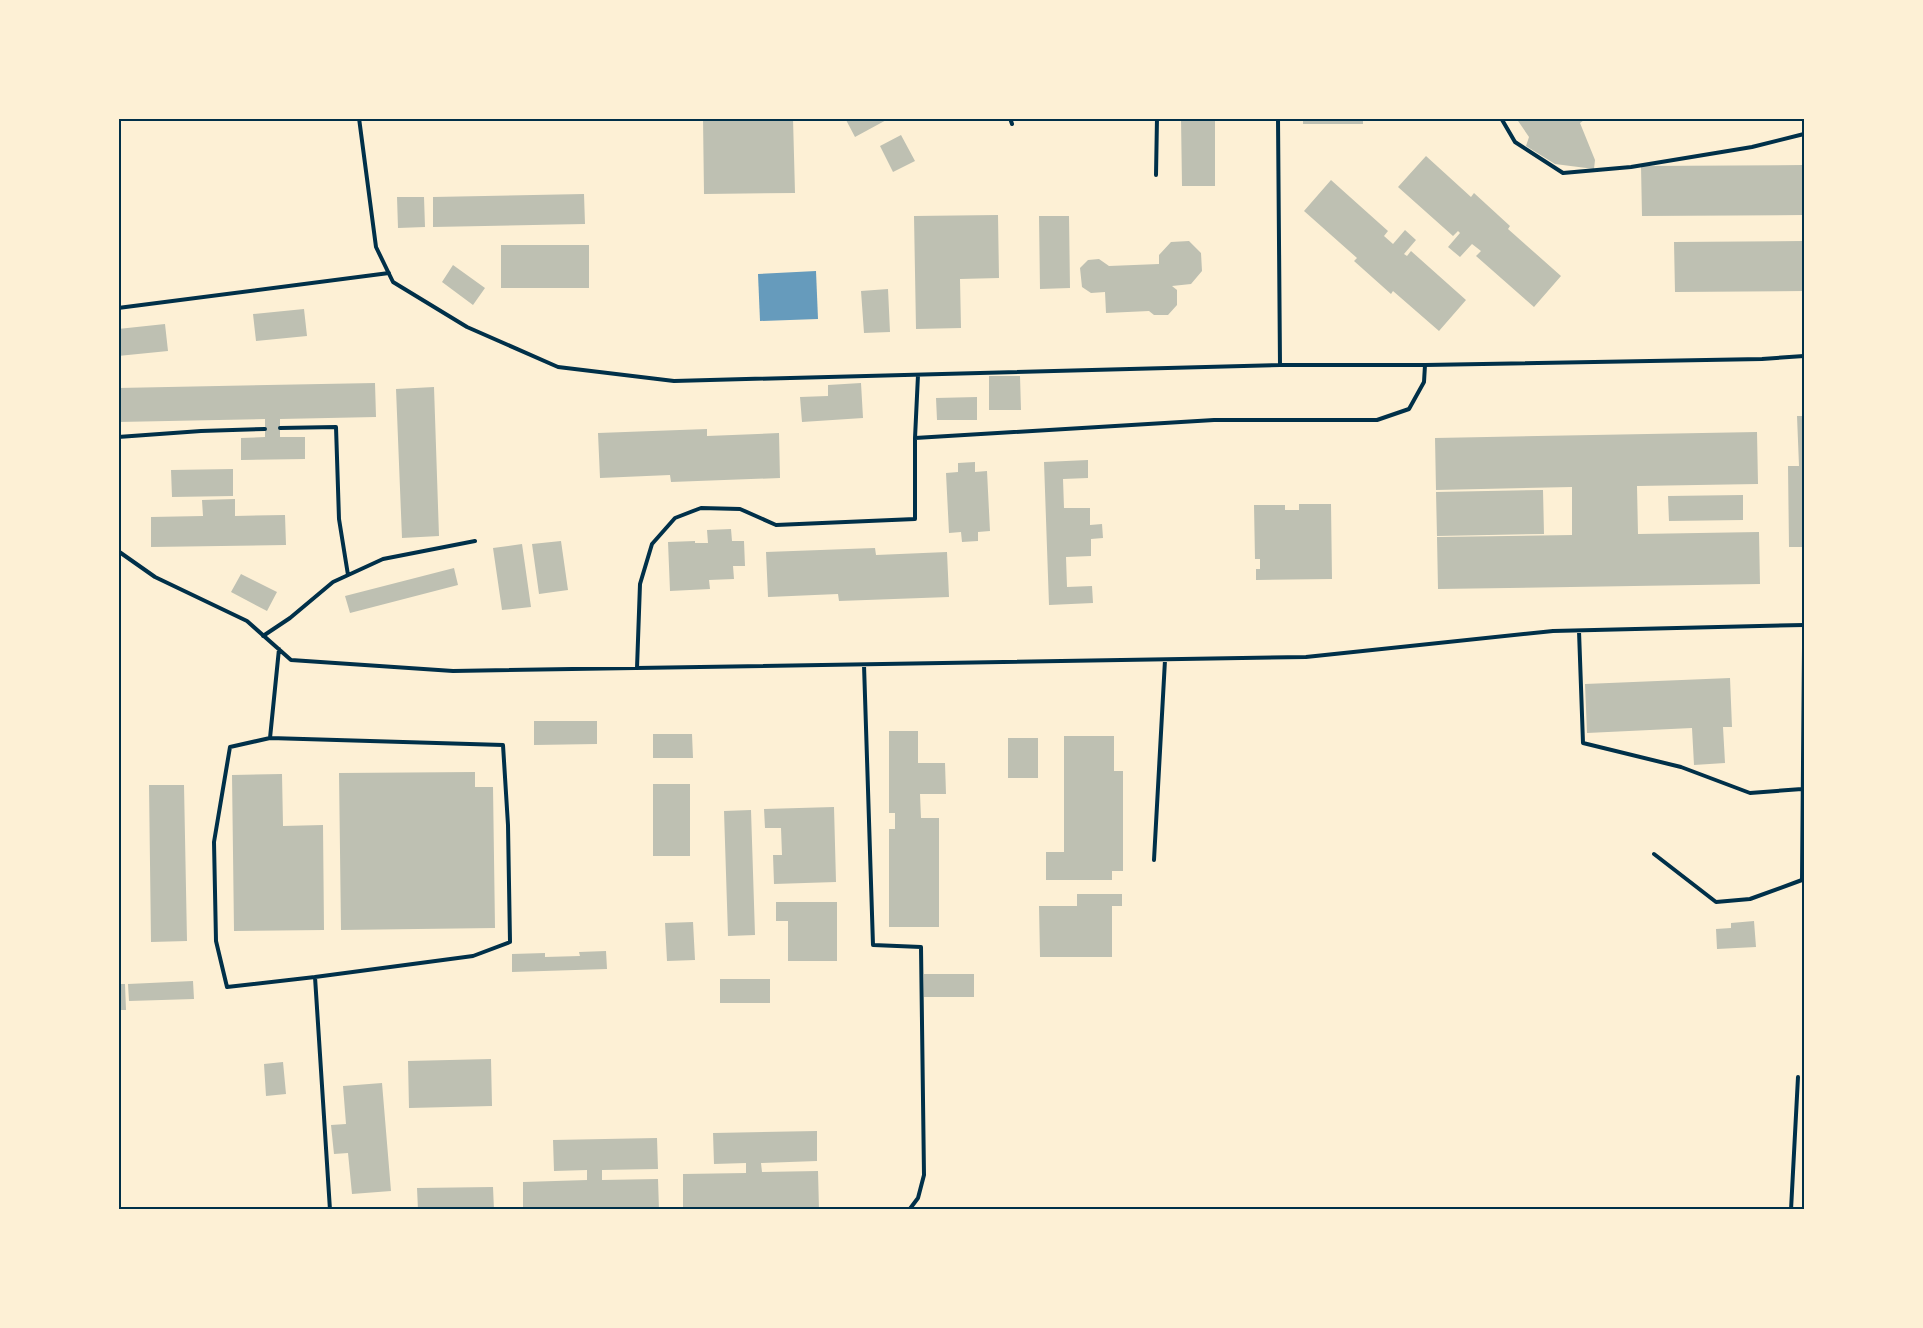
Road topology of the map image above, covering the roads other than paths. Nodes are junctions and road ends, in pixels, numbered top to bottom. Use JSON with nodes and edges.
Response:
{"nodes":[{"id":1,"x":359,"y":118,"type":"edge"},
{"id":2,"x":1156,"y":118,"type":"edge"},
{"id":3,"x":1278,"y":118,"type":"edge"},
{"id":4,"x":1501,"y":118,"type":"edge"},
{"id":5,"x":1804,"y":134,"type":"edge"},
{"id":6,"x":1156,"y":174,"type":"dead end"},
{"id":7,"x":389,"y":273,"type":"junction"},
{"id":8,"x":118,"y":308,"type":"edge"},
{"id":9,"x":1804,"y":356,"type":"edge"},
{"id":10,"x":1280,"y":365,"type":"junction"},
{"id":11,"x":1425,"y":365,"type":"junction"},
{"id":12,"x":918,"y":375,"type":"junction"},
{"id":13,"x":280,"y":428,"type":"dead end"},
{"id":14,"x":265,"y":429,"type":"dead end"},
{"id":15,"x":118,"y":437,"type":"edge"},
{"id":16,"x":915,"y":438,"type":"junction"},
{"id":17,"x":475,"y":541,"type":"dead end"},
{"id":18,"x":118,"y":551,"type":"edge"},
{"id":19,"x":348,"y":575,"type":"junction"},
{"id":20,"x":1804,"y":625,"type":"edge"},
{"id":21,"x":1579,"y":631,"type":"junction"},
{"id":22,"x":263,"y":636,"type":"junction"},
{"id":23,"x":1804,"y":648,"type":"edge"},
{"id":24,"x":279,"y":650,"type":"junction"},
{"id":25,"x":1165,"y":660,"type":"junction"},
{"id":26,"x":864,"y":665,"type":"junction"},
{"id":27,"x":637,"y":669,"type":"junction"},
{"id":28,"x":270,"y":738,"type":"junction"},
{"id":29,"x":1802,"y":789,"type":"junction"},
{"id":30,"x":1654,"y":854,"type":"dead end"},
{"id":31,"x":1154,"y":860,"type":"dead end"},
{"id":32,"x":315,"y":977,"type":"junction"},
{"id":33,"x":1798,"y":1077,"type":"dead end"},
{"id":34,"x":330,"y":1209,"type":"edge"},
{"id":35,"x":909,"y":1209,"type":"edge"},
{"id":36,"x":1791,"y":1209,"type":"edge"}],
"edges":[{"from":1,"to":7,"type":"lane"},
{"from":2,"to":6,"type":"lane"},
{"from":3,"to":10,"type":"lane"},
{"from":4,"to":5,"type":"lane"},
{"from":7,"to":8,"type":"lane"},
{"from":7,"to":12,"type":"lane"},
{"from":9,"to":11,"type":"lane"},
{"from":10,"to":11,"type":"lane"},
{"from":10,"to":12,"type":"lane"},
{"from":11,"to":16,"type":"lane"},
{"from":12,"to":16,"type":"lane"},
{"from":13,"to":19,"type":"lane"},
{"from":14,"to":15,"type":"lane"},
{"from":16,"to":27,"type":"lane"},
{"from":17,"to":19,"type":"lane"},
{"from":18,"to":22,"type":"lane"},
{"from":19,"to":22,"type":"lane"},
{"from":20,"to":21,"type":"lane"},
{"from":21,"to":25,"type":"lane"},
{"from":21,"to":29,"type":"lane"},
{"from":22,"to":24,"type":"lane"},
{"from":23,"to":29,"type":"lane"},
{"from":24,"to":27,"type":"lane"},
{"from":24,"to":28,"type":"lane"},
{"from":25,"to":26,"type":"lane"},
{"from":25,"to":31,"type":"lane"},
{"from":26,"to":27,"type":"lane"},
{"from":26,"to":35,"type":"lane"},
{"from":28,"to":32,"type":"lane"},
{"from":28,"to":32,"type":"lane"},
{"from":29,"to":30,"type":"lane"},
{"from":32,"to":34,"type":"lane"},
{"from":33,"to":36,"type":"lane"}]}
